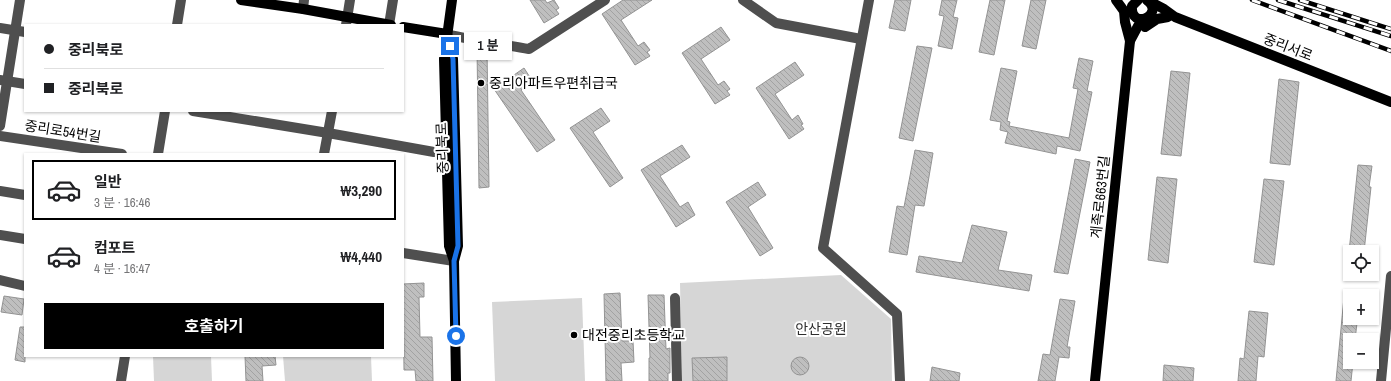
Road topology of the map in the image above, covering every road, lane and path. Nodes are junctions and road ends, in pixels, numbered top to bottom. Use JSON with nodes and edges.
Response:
{"nodes":[{"id":1,"x":20,"y":0,"type":"edge"},
{"id":2,"x":181,"y":0,"type":"edge"},
{"id":3,"x":241,"y":0,"type":"edge"},
{"id":4,"x":350,"y":0,"type":"edge"},
{"id":5,"x":393,"y":0,"type":"edge"},
{"id":6,"x":452,"y":0,"type":"edge"},
{"id":7,"x":605,"y":0,"type":"edge"},
{"id":8,"x":743,"y":0,"type":"edge"},
{"id":9,"x":868,"y":0,"type":"edge"},
{"id":10,"x":1116,"y":0,"type":"edge"},
{"id":11,"x":1121,"y":0,"type":"edge"},
{"id":12,"x":1147,"y":0,"type":"edge"},
{"id":13,"x":304,"y":4,"type":"edge"},
{"id":14,"x":1134,"y":7,"type":"edge"},
{"id":15,"x":1171,"y":17,"type":"junction"},
{"id":16,"x":1147,"y":18,"type":"junction"},
{"id":17,"x":346,"y":21,"type":"edge"},
{"id":18,"x":178,"y":24,"type":"edge"},
{"id":19,"x":379,"y":24,"type":"edge"},
{"id":20,"x":390,"y":24,"type":"edge"},
{"id":21,"x":404,"y":27,"type":"edge"},
{"id":22,"x":0,"y":28,"type":"edge"},
{"id":23,"x":20,"y":32,"type":"edge"},
{"id":24,"x":446,"y":34,"type":"junction"},
{"id":25,"x":1131,"y":36,"type":"junction"},
{"id":26,"x":861,"y":39,"type":"junction"},
{"id":27,"x":4,"y":81,"type":"edge"},
{"id":28,"x":24,"y":84,"type":"edge"},
{"id":29,"x":1391,"y":102,"type":"edge"},
{"id":30,"x":165,"y":112,"type":"edge"},
{"id":31,"x":199,"y":112,"type":"edge"},
{"id":32,"x":332,"y":112,"type":"edge"},
{"id":33,"x":0,"y":126,"type":"edge"},
{"id":34,"x":328,"y":132,"type":"junction"},
{"id":35,"x":0,"y":136,"type":"edge"},
{"id":36,"x":434,"y":152,"type":"dead end"},
{"id":37,"x":115,"y":153,"type":"edge"},
{"id":38,"x":158,"y":153,"type":"edge"},
{"id":39,"x":324,"y":153,"type":"edge"},
{"id":40,"x":0,"y":191,"type":"edge"},
{"id":41,"x":24,"y":195,"type":"edge"},
{"id":42,"x":0,"y":235,"type":"edge"},
{"id":43,"x":24,"y":239,"type":"edge"},
{"id":44,"x":404,"y":253,"type":"edge"},
{"id":45,"x":454,"y":261,"type":"junction"},
{"id":46,"x":1391,"y":276,"type":"edge"},
{"id":47,"x":0,"y":280,"type":"edge"},
{"id":48,"x":24,"y":286,"type":"edge"},
{"id":49,"x":675,"y":298,"type":"dead end"},
{"id":50,"x":125,"y":357,"type":"edge"},
{"id":51,"x":121,"y":381,"type":"edge"},
{"id":52,"x":456,"y":381,"type":"edge"},
{"id":53,"x":677,"y":381,"type":"edge"},
{"id":54,"x":900,"y":381,"type":"edge"},
{"id":55,"x":1095,"y":381,"type":"edge"},
{"id":56,"x":1381,"y":381,"type":"edge"}],
"edges":[{"from":1,"to":23,"type":"street"},
{"from":2,"to":18,"type":"street"},
{"from":3,"to":13,"type":"main road"},
{"from":4,"to":17,"type":"street"},
{"from":5,"to":20,"type":"street"},
{"from":6,"to":24,"type":"main road","name":"중리북로"},
{"from":7,"to":24,"type":"street"},
{"from":8,"to":26,"type":"street"},
{"from":9,"to":26,"type":"street"},
{"from":10,"to":25,"type":"main road"},
{"from":11,"to":14,"type":"main road"},
{"from":12,"to":15,"type":"main road"},
{"from":12,"to":16,"type":"main road"},
{"from":13,"to":17,"type":"main road"},
{"from":14,"to":16,"type":"main road"},
{"from":14,"to":25,"type":"main road"},
{"from":15,"to":16,"type":"main road"},
{"from":15,"to":25,"type":"main road"},
{"from":15,"to":29,"type":"main road","name":"중리서로"},
{"from":16,"to":25,"type":"main road","name":"계족로663번길"},
{"from":17,"to":19,"type":"main road"},
{"from":21,"to":24,"type":"main road"},
{"from":22,"to":23,"type":"street"},
{"from":23,"to":27,"type":"street"},
{"from":24,"to":45,"type":"main road","name":"중리북로"},
{"from":25,"to":55,"type":"main road","name":"계족로663번길"},
{"from":26,"to":54,"type":"street"},
{"from":27,"to":28,"type":"street"},
{"from":27,"to":33,"type":"street"},
{"from":30,"to":38,"type":"street"},
{"from":31,"to":34,"type":"street"},
{"from":32,"to":34,"type":"street"},
{"from":34,"to":36,"type":"street"},
{"from":34,"to":39,"type":"street"},
{"from":35,"to":37,"type":"street","name":"중리로54번길"},
{"from":40,"to":41,"type":"street"},
{"from":42,"to":43,"type":"street"},
{"from":44,"to":45,"type":"street"},
{"from":45,"to":52,"type":"main road","name":"중리북로"},
{"from":46,"to":56,"type":"street"},
{"from":47,"to":48,"type":"street"},
{"from":49,"to":53,"type":"street"},
{"from":50,"to":51,"type":"street"}]}
